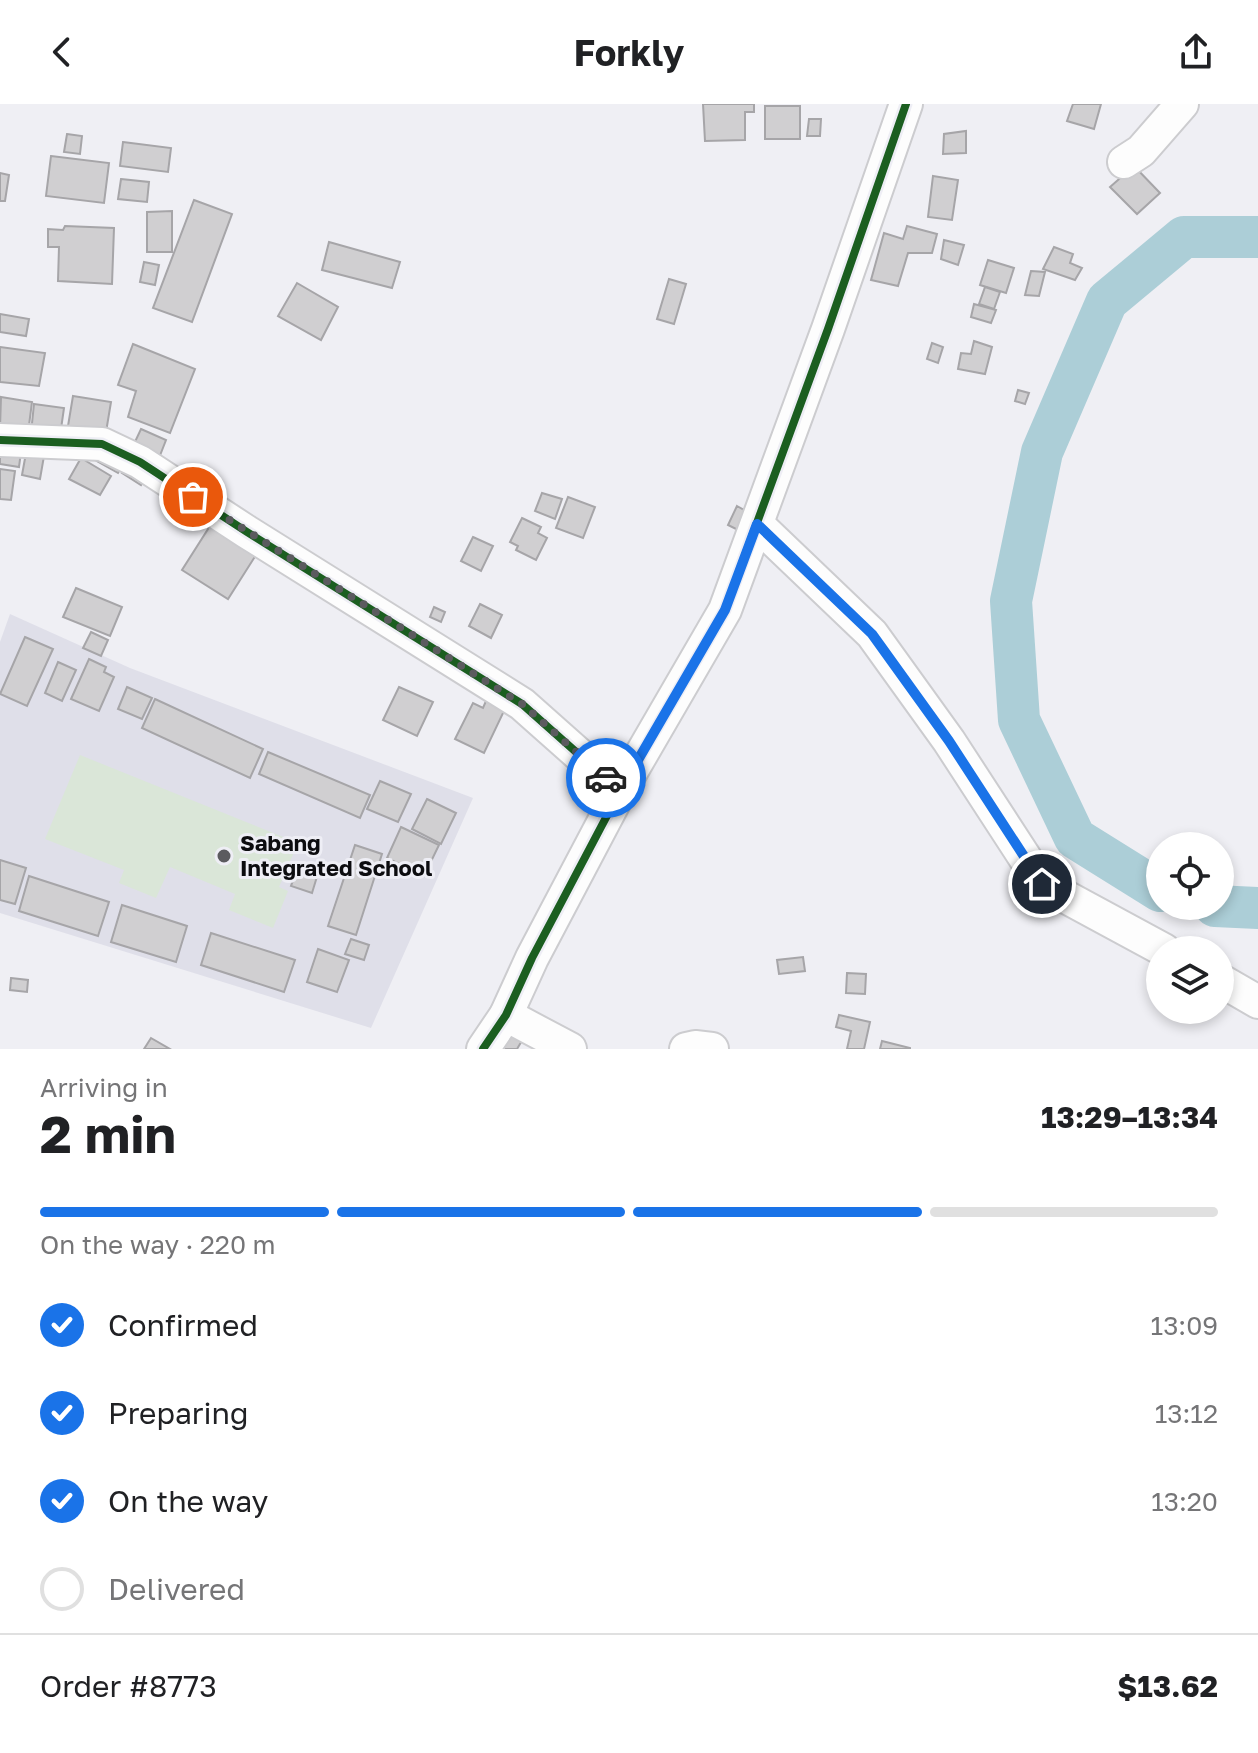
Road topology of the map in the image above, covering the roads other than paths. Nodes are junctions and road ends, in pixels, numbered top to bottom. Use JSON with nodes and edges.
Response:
{"nodes":[{"id":1,"x":906,"y":104,"type":"edge"},
{"id":2,"x":1182,"y":104,"type":"edge"},
{"id":3,"x":1124,"y":162,"type":"dead end"},
{"id":4,"x":0,"y":440,"type":"edge"},
{"id":5,"x":757,"y":524,"type":"junction"},
{"id":6,"x":620,"y":791,"type":"junction"},
{"id":7,"x":1146,"y":940,"type":"edge"},
{"id":8,"x":1234,"y":988,"type":"edge"},
{"id":9,"x":1258,"y":1002,"type":"edge"},
{"id":10,"x":506,"y":1015,"type":"junction"},
{"id":11,"x":483,"y":1049,"type":"edge"},
{"id":12,"x":570,"y":1049,"type":"edge"},
{"id":13,"x":686,"y":1049,"type":"edge"},
{"id":14,"x":712,"y":1049,"type":"edge"}],
"edges":[{"from":1,"to":5,"type":"street"},
{"from":2,"to":3,"type":"street"},
{"from":4,"to":6,"type":"street"},
{"from":5,"to":6,"type":"street"},
{"from":5,"to":7,"type":"street"},
{"from":6,"to":10,"type":"street"},
{"from":8,"to":9,"type":"street"},
{"from":10,"to":11,"type":"street"},
{"from":10,"to":12,"type":"street"},
{"from":13,"to":14,"type":"street"}]}
